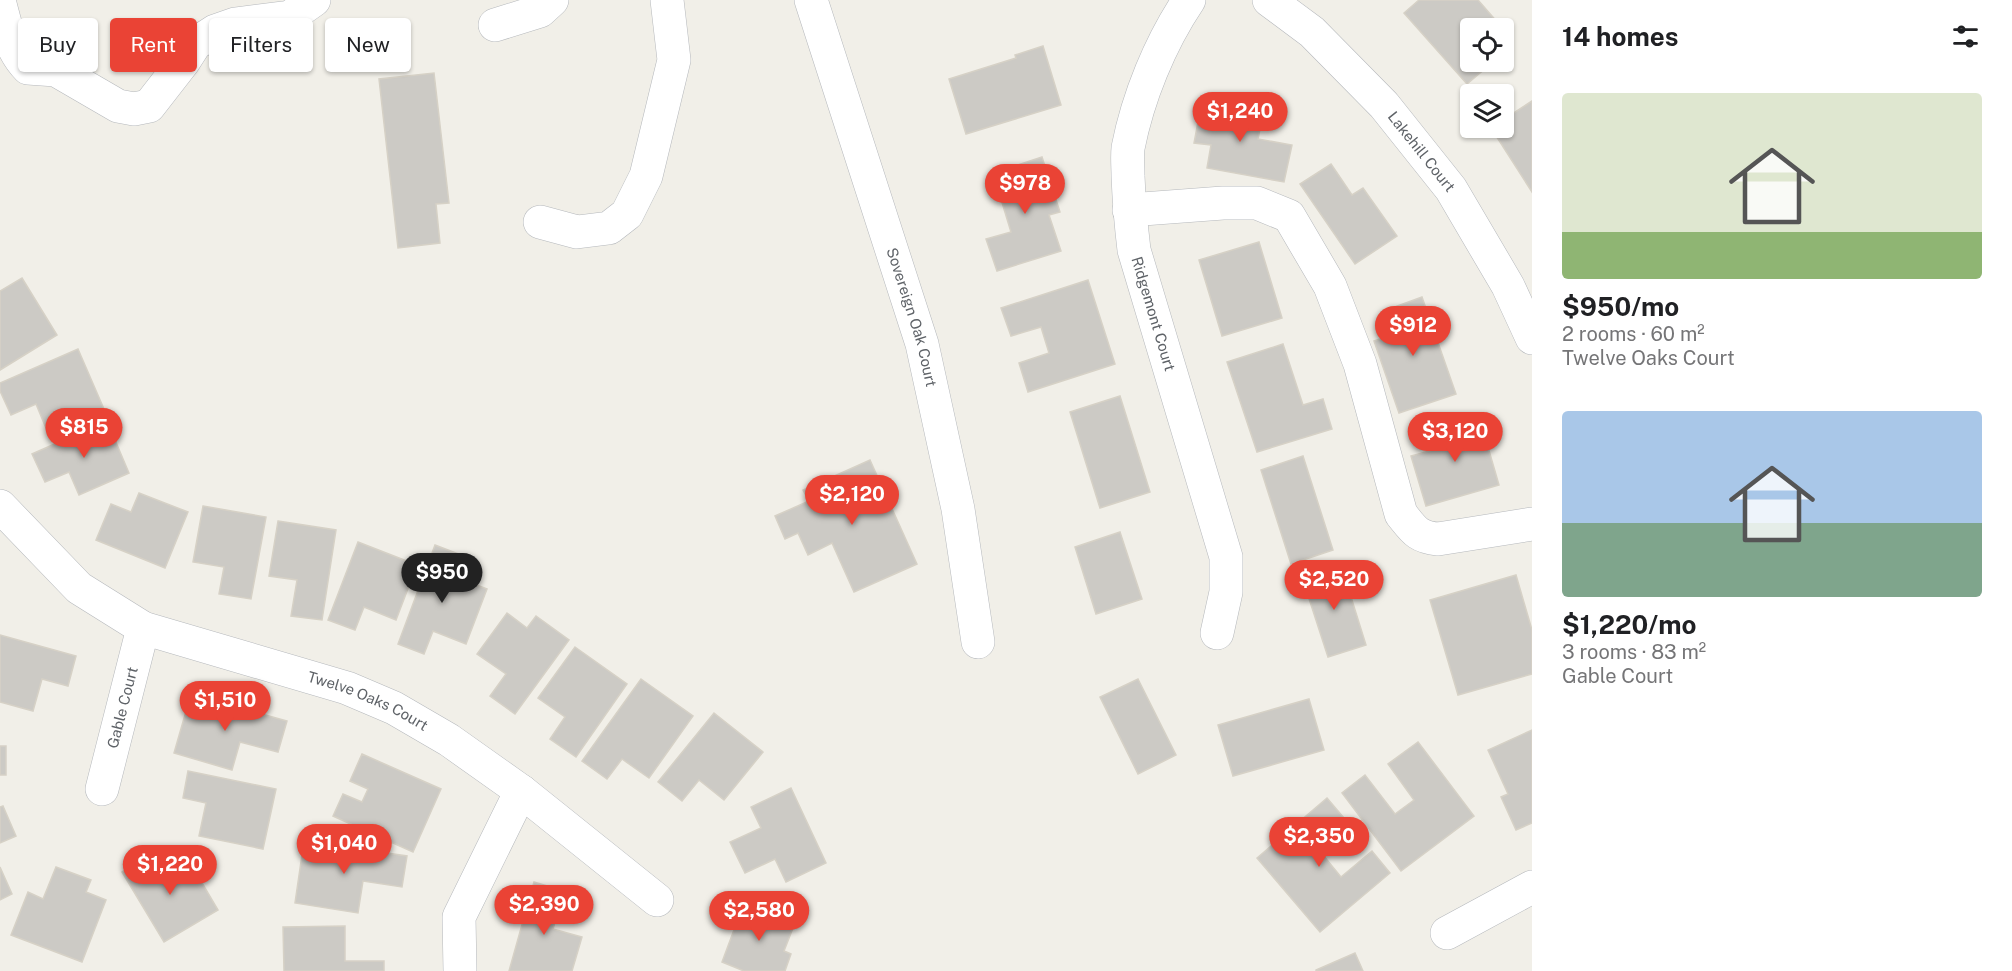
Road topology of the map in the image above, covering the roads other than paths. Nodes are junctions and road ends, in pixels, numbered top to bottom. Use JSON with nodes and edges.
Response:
{"nodes":[{"id":1,"x":270,"y":0,"type":"edge"},
{"id":2,"x":314,"y":0,"type":"edge"},
{"id":3,"x":552,"y":0,"type":"edge"},
{"id":4,"x":667,"y":0,"type":"edge"},
{"id":5,"x":811,"y":0,"type":"edge"},
{"id":6,"x":1190,"y":0,"type":"edge"},
{"id":7,"x":1269,"y":0,"type":"edge"},
{"id":8,"x":0,"y":4,"type":"edge"},
{"id":9,"x":252,"y":18,"type":"edge"},
{"id":10,"x":283,"y":18,"type":"edge"},
{"id":11,"x":495,"y":25,"type":"dead end"},
{"id":12,"x":209,"y":35,"type":"edge"},
{"id":13,"x":1129,"y":210,"type":"junction"},
{"id":14,"x":540,"y":222,"type":"dead end"},
{"id":15,"x":1532,"y":338,"type":"edge"},
{"id":16,"x":0,"y":506,"type":"edge"},
{"id":17,"x":1532,"y":524,"type":"edge"},
{"id":18,"x":143,"y":628,"type":"junction"},
{"id":19,"x":1217,"y":633,"type":"dead end"},
{"id":20,"x":978,"y":642,"type":"dead end"},
{"id":21,"x":102,"y":789,"type":"dead end"},
{"id":22,"x":521,"y":791,"type":"junction"},
{"id":23,"x":1532,"y":887,"type":"edge"},
{"id":24,"x":657,"y":900,"type":"dead end"},
{"id":25,"x":1447,"y":933,"type":"dead end"},
{"id":26,"x":460,"y":971,"type":"edge"}],
"edges":[{"from":1,"to":9,"type":"street"},
{"from":2,"to":10,"type":"street"},
{"from":3,"to":11,"type":"street"},
{"from":4,"to":14,"type":"street"},
{"from":5,"to":20,"type":"street","name":"Sovereign Oak Court"},
{"from":6,"to":13,"type":"street","name":"Ridgemont Court"},
{"from":7,"to":15,"type":"street","name":"Lakehill Court"},
{"from":8,"to":12,"type":"street"},
{"from":13,"to":17,"type":"street"},
{"from":13,"to":19,"type":"street","name":"Ridgemont Court"},
{"from":16,"to":18,"type":"street","name":"Twelve Oaks Court"},
{"from":18,"to":21,"type":"street","name":"Gable Court"},
{"from":18,"to":22,"type":"street","name":"Twelve Oaks Court"},
{"from":22,"to":24,"type":"street","name":"Twelve Oaks Court"},
{"from":22,"to":26,"type":"street"},
{"from":23,"to":25,"type":"street"}]}
